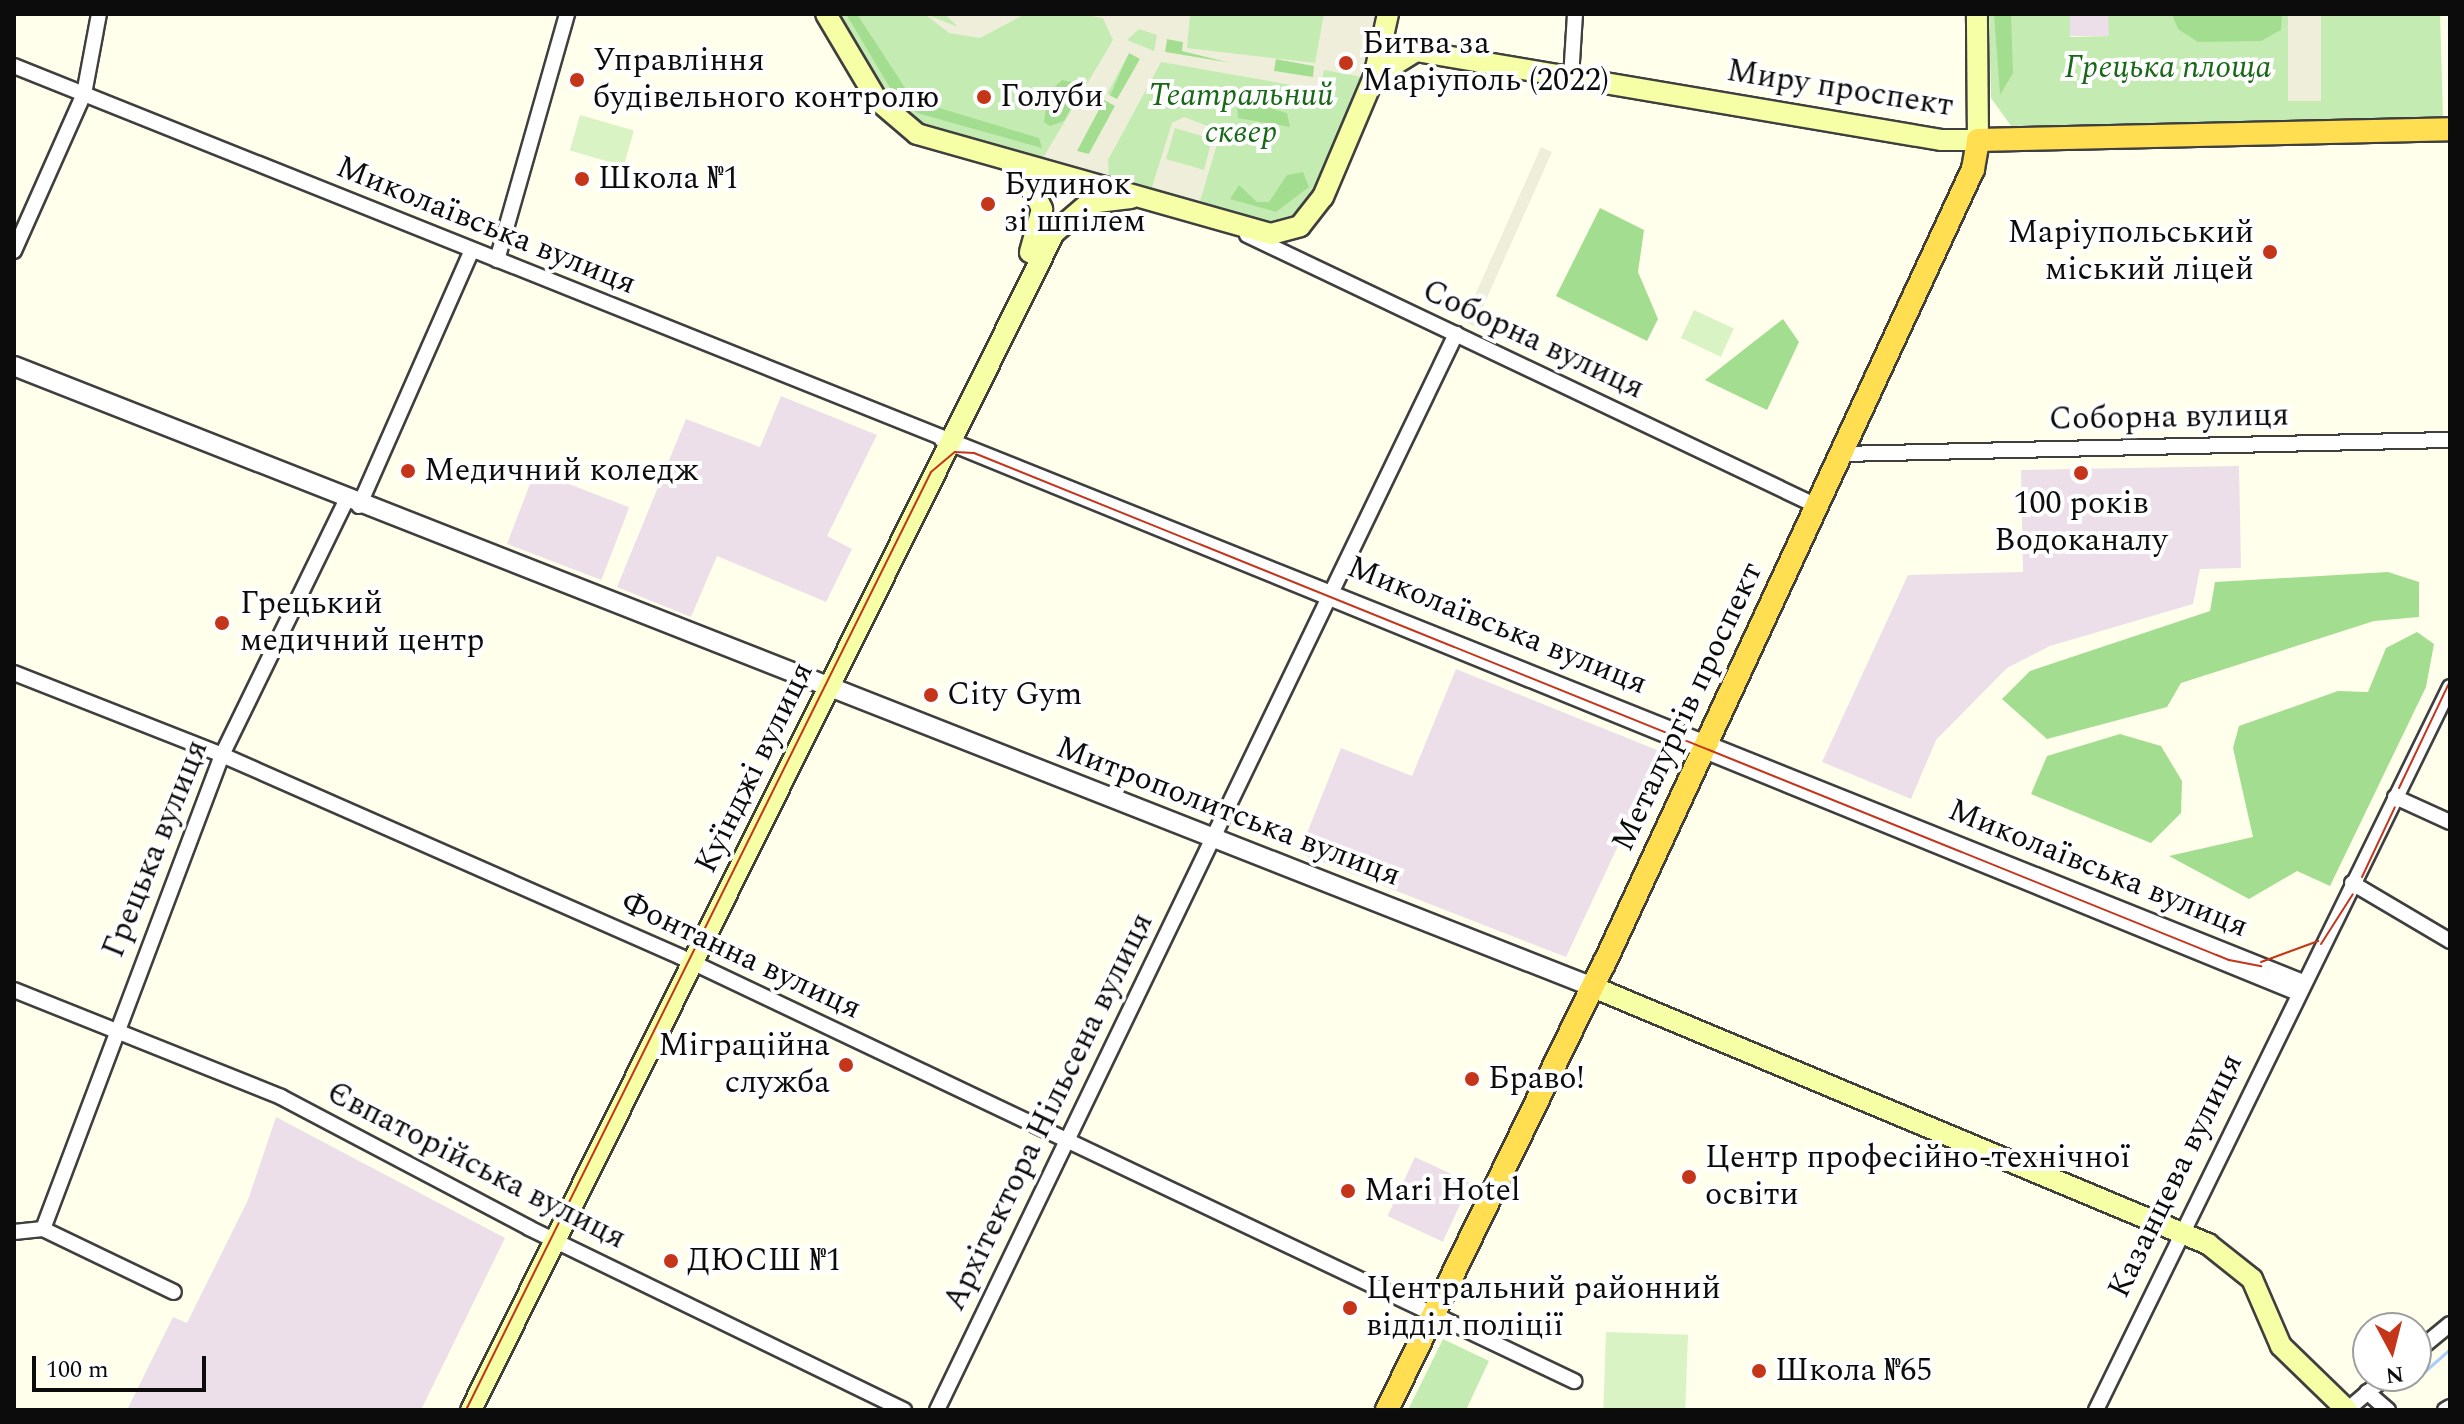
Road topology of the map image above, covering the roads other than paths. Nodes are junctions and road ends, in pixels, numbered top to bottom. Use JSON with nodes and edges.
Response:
{"nodes":[{"id":1,"x":99,"y":14,"type":"edge"},
{"id":2,"x":567,"y":14,"type":"edge"},
{"id":3,"x":826,"y":14,"type":"edge"},
{"id":4,"x":1388,"y":14,"type":"edge"},
{"id":5,"x":1575,"y":14,"type":"edge"},
{"id":6,"x":1977,"y":14,"type":"edge"},
{"id":7,"x":1416,"y":51,"type":"junction"},
{"id":8,"x":14,"y":66,"type":"edge"},
{"id":9,"x":1374,"y":77,"type":"junction"},
{"id":10,"x":1571,"y":78,"type":"junction"},
{"id":11,"x":84,"y":94,"type":"junction"},
{"id":12,"x":2450,"y":129,"type":"edge"},
{"id":13,"x":1978,"y":140,"type":"junction"},
{"id":14,"x":1022,"y":167,"type":"junction"},
{"id":15,"x":1131,"y":198,"type":"junction"},
{"id":16,"x":1225,"y":224,"type":"junction"},
{"id":17,"x":472,"y":250,"type":"junction"},
{"id":18,"x":14,"y":251,"type":"edge"},
{"id":19,"x":497,"y":260,"type":"junction"},
{"id":20,"x":1456,"y":334,"type":"junction"},
{"id":21,"x":14,"y":366,"type":"edge"},
{"id":22,"x":946,"y":440,"type":"junction"},
{"id":23,"x":2450,"y":440,"type":"edge"},
{"id":24,"x":1841,"y":454,"type":"junction"},
{"id":25,"x":353,"y":504,"type":"junction"},
{"id":26,"x":1817,"y":506,"type":"junction"},
{"id":27,"x":1330,"y":595,"type":"junction"},
{"id":28,"x":14,"y":673,"type":"edge"},
{"id":29,"x":822,"y":686,"type":"junction"},
{"id":30,"x":2450,"y":687,"type":"edge"},
{"id":31,"x":1705,"y":746,"type":"junction"},
{"id":32,"x":222,"y":755,"type":"junction"},
{"id":33,"x":2395,"y":797,"type":"junction"},
{"id":34,"x":2450,"y":822,"type":"edge"},
{"id":35,"x":1212,"y":838,"type":"junction"},
{"id":36,"x":2352,"y":883,"type":"junction"},
{"id":37,"x":2450,"y":941,"type":"edge"},
{"id":38,"x":687,"y":960,"type":"junction"},
{"id":39,"x":2298,"y":986,"type":"junction"},
{"id":40,"x":1593,"y":987,"type":"junction"},
{"id":41,"x":14,"y":990,"type":"edge"},
{"id":42,"x":114,"y":1030,"type":"junction"},
{"id":43,"x":1067,"y":1141,"type":"junction"},
{"id":44,"x":43,"y":1229,"type":"junction"},
{"id":45,"x":2178,"y":1229,"type":"junction"},
{"id":46,"x":14,"y":1232,"type":"edge"},
{"id":47,"x":549,"y":1238,"type":"junction"},
{"id":48,"x":174,"y":1292,"type":"dead end"},
{"id":49,"x":1433,"y":1315,"type":"junction"},
{"id":50,"x":2450,"y":1324,"type":"edge"},
{"id":51,"x":2432,"y":1339,"type":"edge"},
{"id":52,"x":1574,"y":1381,"type":"dead end"},
{"id":53,"x":2367,"y":1392,"type":"joint"},
{"id":54,"x":457,"y":1410,"type":"edge"},
{"id":55,"x":471,"y":1410,"type":"edge"},
{"id":56,"x":904,"y":1410,"type":"edge"},
{"id":57,"x":937,"y":1410,"type":"edge"},
{"id":58,"x":1387,"y":1410,"type":"edge"},
{"id":59,"x":2096,"y":1410,"type":"edge"},
{"id":60,"x":2347,"y":1410,"type":"edge"},
{"id":61,"x":2388,"y":1410,"type":"edge"}],
"edges":[{"from":1,"to":11,"type":"street"},
{"from":2,"to":19,"type":"street"},
{"from":3,"to":14,"type":"main road"},
{"from":4,"to":7,"type":"main road"},
{"from":4,"to":9,"type":"main road"},
{"from":5,"to":10,"type":"street"},
{"from":6,"to":13,"type":"main road","name":"Металургів проспект"},
{"from":7,"to":9,"type":"main road"},
{"from":7,"to":10,"type":"main road","name":"Миру проспект"},
{"from":8,"to":11,"type":"street","name":"Миколаївська вулиця"},
{"from":9,"to":16,"type":"main road"},
{"from":10,"to":13,"type":"main road","name":"Миру проспект"},
{"from":11,"to":17,"type":"street","name":"Миколаївська вулиця"},
{"from":11,"to":18,"type":"street"},
{"from":12,"to":13,"type":"highway","name":"Миру проспект"},
{"from":13,"to":24,"type":"highway","name":"Металургів проспект"},
{"from":14,"to":15,"type":"main road"},
{"from":14,"to":22,"type":"main road","name":"Куїнджі вулиця"},
{"from":15,"to":16,"type":"main road"},
{"from":15,"to":22,"type":"main road","name":"Куїнджі вулиця"},
{"from":16,"to":20,"type":"street","name":"Соборна вулиця"},
{"from":17,"to":19,"type":"street","name":"Миколаївська вулиця"},
{"from":17,"to":25,"type":"street","name":"Грецька вулиця"},
{"from":19,"to":22,"type":"street","name":"Миколаївська вулиця"},
{"from":20,"to":26,"type":"street","name":"Соборна вулиця"},
{"from":20,"to":27,"type":"street","name":"Архітектора Нільсена вулиця"},
{"from":21,"to":25,"type":"street","name":"Митрополитська вулиця"},
{"from":22,"to":27,"type":"street","name":"Миколаївська вулиця"},
{"from":22,"to":29,"type":"main road","name":"Куїнджі вулиця"},
{"from":23,"to":24,"type":"street","name":"Соборна вулиця"},
{"from":24,"to":26,"type":"highway","name":"Металургів проспект"},
{"from":25,"to":29,"type":"street","name":"Митрополитська вулиця"},
{"from":25,"to":32,"type":"street","name":"Грецька вулиця"},
{"from":26,"to":31,"type":"highway","name":"Металургів проспект"},
{"from":27,"to":31,"type":"street","name":"Миколаївська вулиця"},
{"from":27,"to":35,"type":"street","name":"Архітектора Нільсена вулиця"},
{"from":28,"to":32,"type":"street","name":"Фонтанна вулиця"},
{"from":29,"to":35,"type":"street","name":"Митрополитська вулиця"},
{"from":29,"to":38,"type":"main road","name":"Куїнджі вулиця"},
{"from":30,"to":33,"type":"street","name":"Казанцева вулиця"},
{"from":31,"to":39,"type":"street","name":"Миколаївська вулиця"},
{"from":31,"to":40,"type":"highway","name":"Металургів проспект"},
{"from":32,"to":38,"type":"street","name":"Фонтанна вулиця"},
{"from":32,"to":42,"type":"street","name":"Грецька вулиця"},
{"from":33,"to":34,"type":"street"},
{"from":33,"to":36,"type":"street","name":"Казанцева вулиця"},
{"from":35,"to":40,"type":"street","name":"Митрополитська вулиця"},
{"from":35,"to":43,"type":"street","name":"Архітектора Нільсена вулиця"},
{"from":36,"to":37,"type":"street"},
{"from":36,"to":39,"type":"street","name":"Казанцева вулиця"},
{"from":38,"to":43,"type":"street","name":"Фонтанна вулиця"},
{"from":38,"to":47,"type":"main road","name":"Куїнджі вулиця"},
{"from":39,"to":45,"type":"street","name":"Казанцева вулиця"},
{"from":40,"to":45,"type":"main road","name":"Митрополитська вулиця"},
{"from":40,"to":49,"type":"highway","name":"Металургів проспект"},
{"from":41,"to":42,"type":"street","name":"Євпаторійська вулиця"},
{"from":42,"to":44,"type":"street","name":"Грецька вулиця"},
{"from":42,"to":47,"type":"street","name":"Євпаторійська вулиця"},
{"from":43,"to":49,"type":"street","name":"Фонтанна вулиця"},
{"from":43,"to":57,"type":"street","name":"Архітектора Нільсена вулиця"},
{"from":44,"to":46,"type":"street"},
{"from":44,"to":48,"type":"street"},
{"from":45,"to":59,"type":"street","name":"Казанцева вулиця"},
{"from":45,"to":60,"type":"main road","name":"Митрополитська вулиця"},
{"from":47,"to":54,"type":"main road","name":"Куїнджі вулиця"},
{"from":47,"to":55,"type":"main road","name":"Куїнджі вулиця"},
{"from":47,"to":56,"type":"street","name":"Євпаторійська вулиця"},
{"from":49,"to":52,"type":"street","name":"Фонтанна вулиця"},
{"from":49,"to":58,"type":"highway","name":"Металургів проспект"},
{"from":50,"to":51,"type":"street"},
{"from":53,"to":60,"type":"street"},
{"from":53,"to":61,"type":"street"}]}
